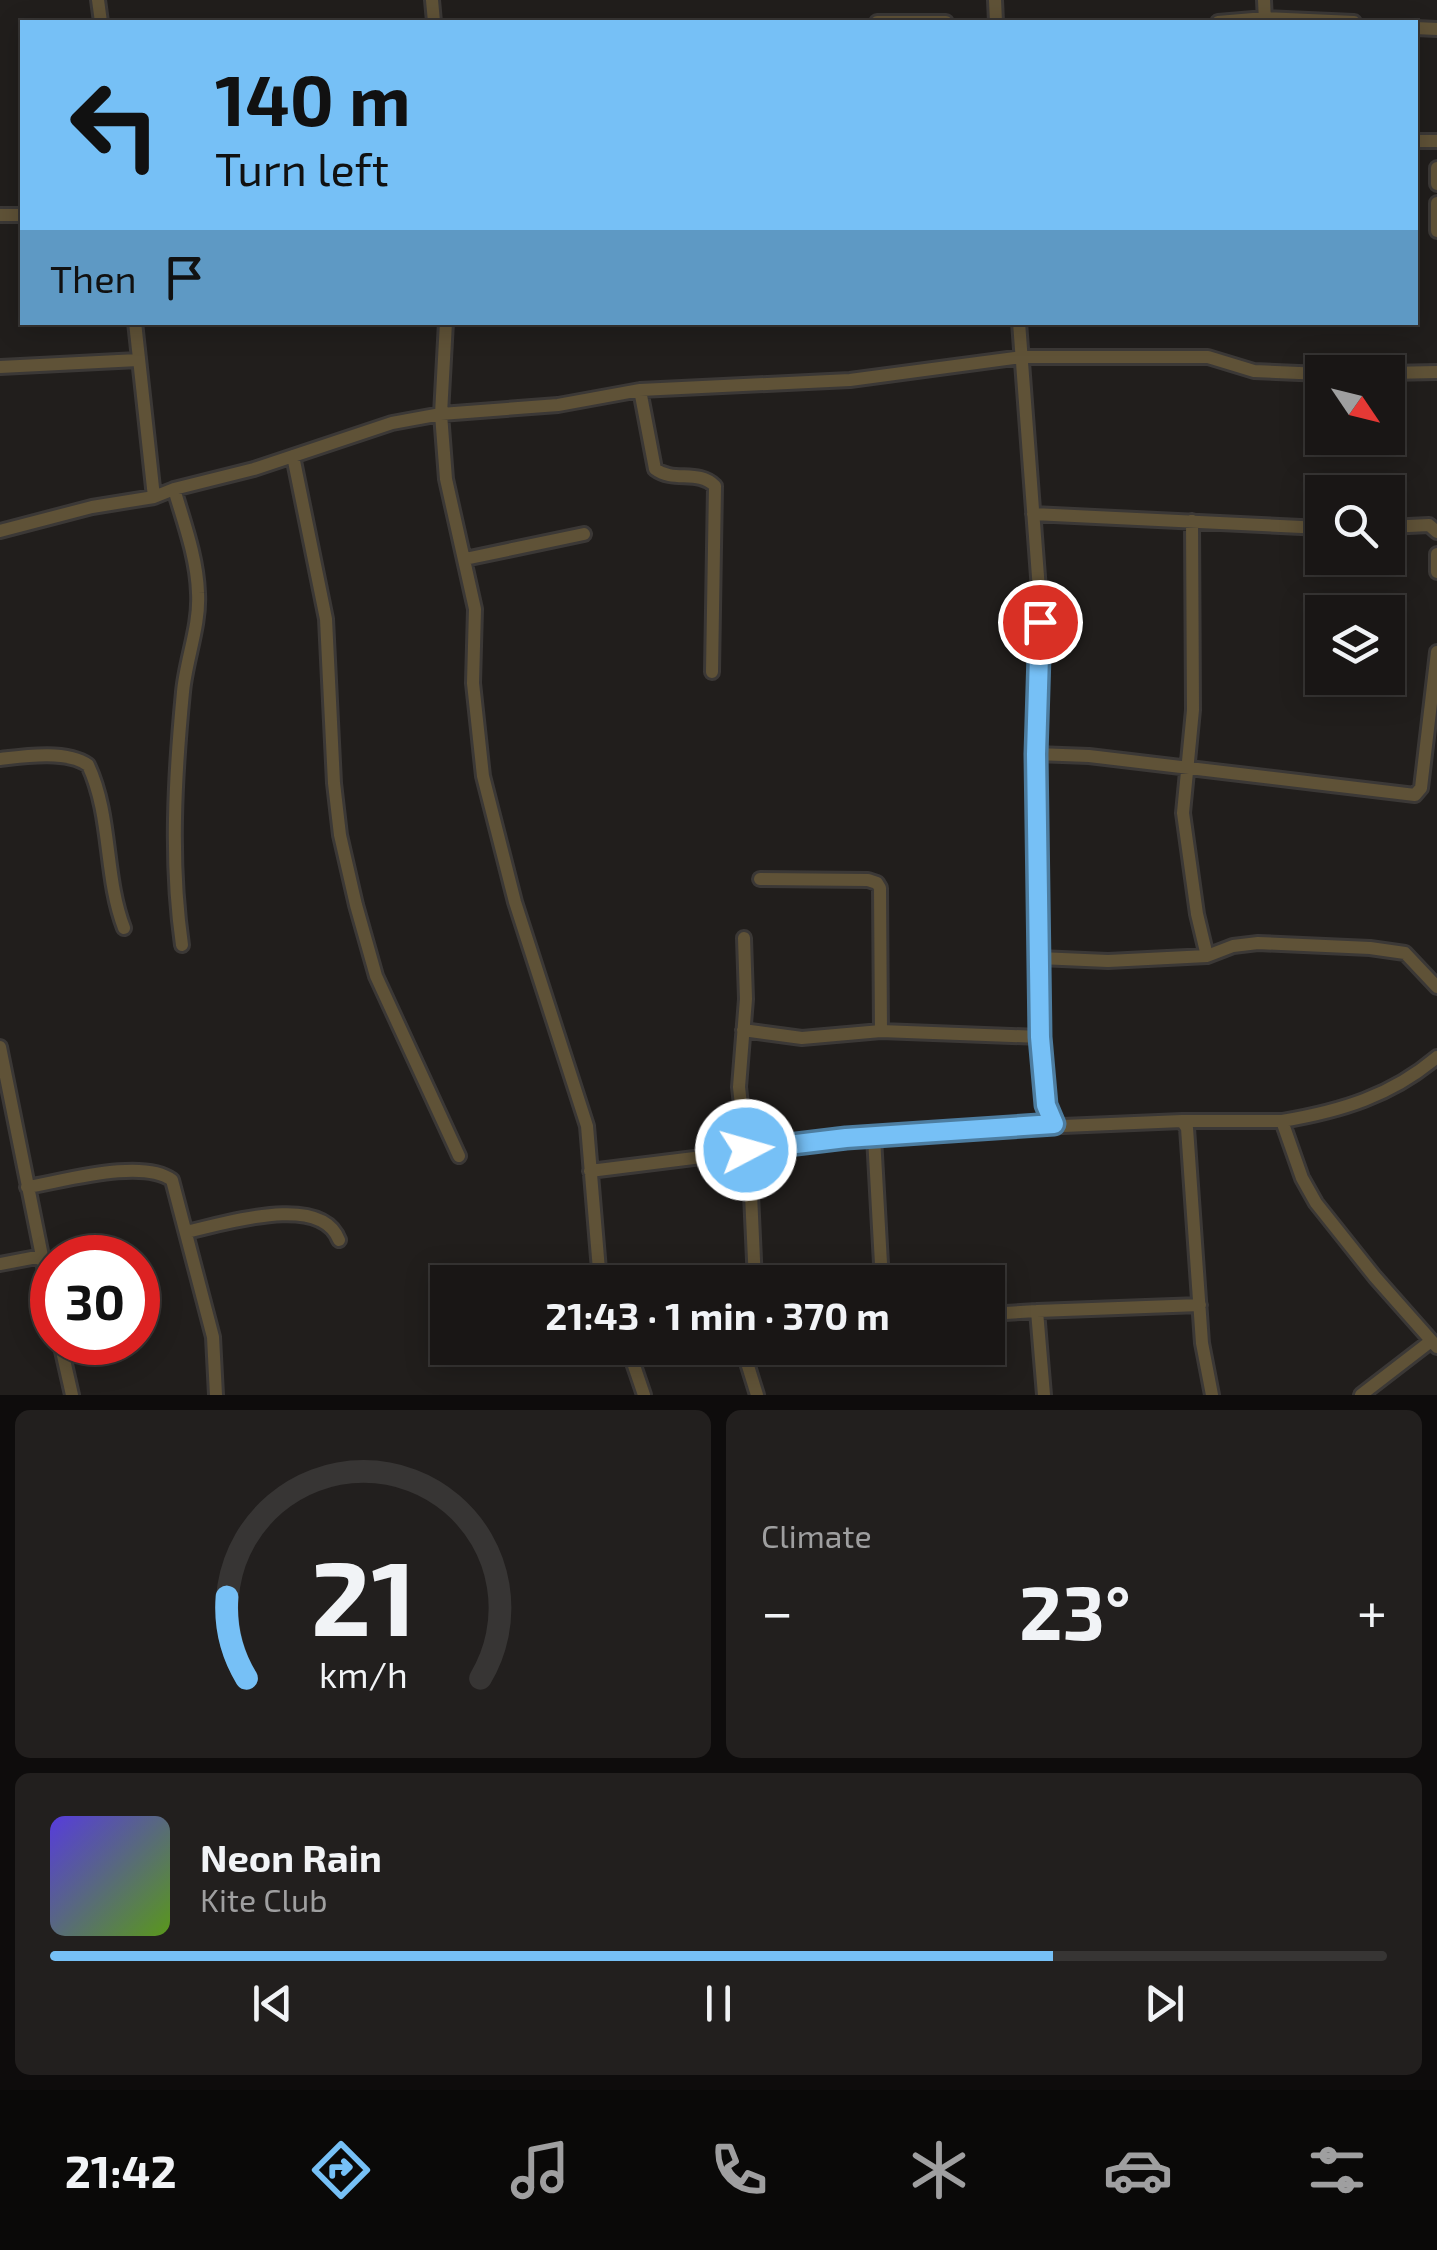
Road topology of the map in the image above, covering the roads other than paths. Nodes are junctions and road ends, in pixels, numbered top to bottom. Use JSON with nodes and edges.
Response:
{"nodes":[{"id":1,"x":1264,"y":0,"type":"edge"},
{"id":2,"x":1265,"y":20,"type":"edge"},
{"id":3,"x":1437,"y":168,"type":"edge"},
{"id":4,"x":1437,"y":184,"type":"edge"},
{"id":5,"x":1437,"y":203,"type":"edge"},
{"id":6,"x":1437,"y":231,"type":"edge"},
{"id":7,"x":136,"y":325,"type":"edge"},
{"id":8,"x":446,"y":325,"type":"edge"},
{"id":9,"x":1019,"y":325,"type":"edge"},
{"id":10,"x":1022,"y":357,"type":"junction"},
{"id":11,"x":138,"y":360,"type":"junction"},
{"id":12,"x":0,"y":367,"type":"edge"},
{"id":13,"x":1437,"y":372,"type":"edge"},
{"id":14,"x":1405,"y":373,"type":"edge"},
{"id":15,"x":1305,"y":374,"type":"edge"},
{"id":16,"x":640,"y":390,"type":"junction"},
{"id":17,"x":440,"y":414,"type":"junction"},
{"id":18,"x":293,"y":456,"type":"junction"},
{"id":19,"x":174,"y":489,"type":"junction"},
{"id":20,"x":154,"y":497,"type":"junction"},
{"id":21,"x":1033,"y":514,"type":"junction"},
{"id":22,"x":1192,"y":521,"type":"junction"},
{"id":23,"x":1405,"y":525,"type":"edge"},
{"id":24,"x":1305,"y":527,"type":"edge"},
{"id":25,"x":0,"y":531,"type":"edge"},
{"id":26,"x":1437,"y":532,"type":"edge"},
{"id":27,"x":584,"y":534,"type":"dead end"},
{"id":28,"x":1437,"y":554,"type":"edge"},
{"id":29,"x":465,"y":559,"type":"junction"},
{"id":30,"x":1437,"y":572,"type":"edge"},
{"id":31,"x":1437,"y":652,"type":"edge"},
{"id":32,"x":712,"y":672,"type":"dead end"},
{"id":33,"x":1436,"y":684,"type":"edge"},
{"id":34,"x":1036,"y":754,"type":"junction"},
{"id":35,"x":0,"y":759,"type":"edge"},
{"id":36,"x":1186,"y":768,"type":"junction"},
{"id":37,"x":760,"y":880,"type":"dead end"},
{"id":38,"x":124,"y":928,"type":"dead end"},
{"id":39,"x":744,"y":938,"type":"dead end"},
{"id":40,"x":182,"y":945,"type":"dead end"},
{"id":41,"x":1207,"y":956,"type":"junction"},
{"id":42,"x":1039,"y":958,"type":"junction"},
{"id":43,"x":1437,"y":986,"type":"edge"},
{"id":44,"x":743,"y":1030,"type":"junction"},
{"id":45,"x":881,"y":1030,"type":"junction"},
{"id":46,"x":1040,"y":1037,"type":"junction"},
{"id":47,"x":0,"y":1048,"type":"edge"},
{"id":48,"x":1437,"y":1056,"type":"edge"},
{"id":49,"x":1282,"y":1120,"type":"junction"},
{"id":50,"x":1182,"y":1121,"type":"junction"},
{"id":51,"x":1054,"y":1124,"type":"junction"},
{"id":52,"x":874,"y":1137,"type":"junction"},
{"id":53,"x":746,"y":1150,"type":"junction"},
{"id":54,"x":459,"y":1156,"type":"dead end"},
{"id":55,"x":590,"y":1172,"type":"junction"},
{"id":56,"x":28,"y":1187,"type":"junction"},
{"id":57,"x":186,"y":1232,"type":"junction"},
{"id":58,"x":38,"y":1235,"type":"edge"},
{"id":59,"x":339,"y":1240,"type":"dead end"},
{"id":60,"x":30,"y":1258,"type":"edge"},
{"id":61,"x":0,"y":1264,"type":"edge"},
{"id":62,"x":598,"y":1265,"type":"edge"},
{"id":63,"x":753,"y":1265,"type":"edge"},
{"id":64,"x":881,"y":1265,"type":"edge"},
{"id":65,"x":1200,"y":1306,"type":"junction"},
{"id":66,"x":1038,"y":1311,"type":"junction"},
{"id":67,"x":1005,"y":1313,"type":"edge"},
{"id":68,"x":1434,"y":1344,"type":"edge"},
{"id":69,"x":65,"y":1365,"type":"edge"},
{"id":70,"x":634,"y":1365,"type":"edge"},
{"id":71,"x":748,"y":1365,"type":"edge"},
{"id":72,"x":72,"y":1395,"type":"edge"},
{"id":73,"x":216,"y":1395,"type":"edge"},
{"id":74,"x":644,"y":1395,"type":"edge"},
{"id":75,"x":757,"y":1395,"type":"edge"},
{"id":76,"x":1044,"y":1395,"type":"edge"},
{"id":77,"x":1212,"y":1395,"type":"edge"},
{"id":78,"x":1360,"y":1395,"type":"edge"}],
"edges":[{"from":1,"to":2,"type":"street"},
{"from":3,"to":4,"type":"street"},
{"from":5,"to":6,"type":"street"},
{"from":7,"to":11,"type":"street"},
{"from":8,"to":17,"type":"street"},
{"from":9,"to":10,"type":"street"},
{"from":10,"to":15,"type":"street"},
{"from":10,"to":16,"type":"street"},
{"from":10,"to":21,"type":"street"},
{"from":11,"to":12,"type":"street"},
{"from":11,"to":20,"type":"street"},
{"from":13,"to":14,"type":"street"},
{"from":16,"to":17,"type":"street"},
{"from":16,"to":32,"type":"street"},
{"from":17,"to":18,"type":"street"},
{"from":17,"to":29,"type":"street"},
{"from":18,"to":19,"type":"street"},
{"from":18,"to":54,"type":"street"},
{"from":19,"to":20,"type":"street"},
{"from":19,"to":40,"type":"street"},
{"from":20,"to":25,"type":"street"},
{"from":21,"to":22,"type":"street"},
{"from":21,"to":34,"type":"street"},
{"from":22,"to":24,"type":"street"},
{"from":22,"to":36,"type":"street"},
{"from":23,"to":26,"type":"street"},
{"from":27,"to":29,"type":"street"},
{"from":28,"to":30,"type":"street"},
{"from":29,"to":55,"type":"street"},
{"from":31,"to":33,"type":"street"},
{"from":33,"to":36,"type":"street"},
{"from":34,"to":36,"type":"street"},
{"from":34,"to":42,"type":"street"},
{"from":35,"to":38,"type":"street"},
{"from":36,"to":41,"type":"street"},
{"from":37,"to":45,"type":"street"},
{"from":39,"to":44,"type":"street"},
{"from":41,"to":42,"type":"street"},
{"from":41,"to":43,"type":"street"},
{"from":42,"to":46,"type":"street"},
{"from":44,"to":45,"type":"street"},
{"from":44,"to":53,"type":"street"},
{"from":45,"to":46,"type":"street"},
{"from":46,"to":51,"type":"street"},
{"from":47,"to":56,"type":"street"},
{"from":48,"to":49,"type":"street"},
{"from":49,"to":50,"type":"street"},
{"from":49,"to":68,"type":"street"},
{"from":50,"to":51,"type":"street"},
{"from":50,"to":65,"type":"street"},
{"from":51,"to":52,"type":"street"},
{"from":52,"to":53,"type":"street"},
{"from":52,"to":64,"type":"street"},
{"from":53,"to":55,"type":"street"},
{"from":53,"to":63,"type":"street"},
{"from":55,"to":62,"type":"street"},
{"from":56,"to":57,"type":"street"},
{"from":56,"to":58,"type":"street"},
{"from":57,"to":59,"type":"street"},
{"from":57,"to":73,"type":"street"},
{"from":60,"to":61,"type":"street"},
{"from":65,"to":66,"type":"street"},
{"from":65,"to":77,"type":"street"},
{"from":66,"to":67,"type":"street"},
{"from":66,"to":76,"type":"street"},
{"from":68,"to":78,"type":"street"},
{"from":69,"to":72,"type":"street"},
{"from":70,"to":74,"type":"street"},
{"from":71,"to":75,"type":"street"}]}
